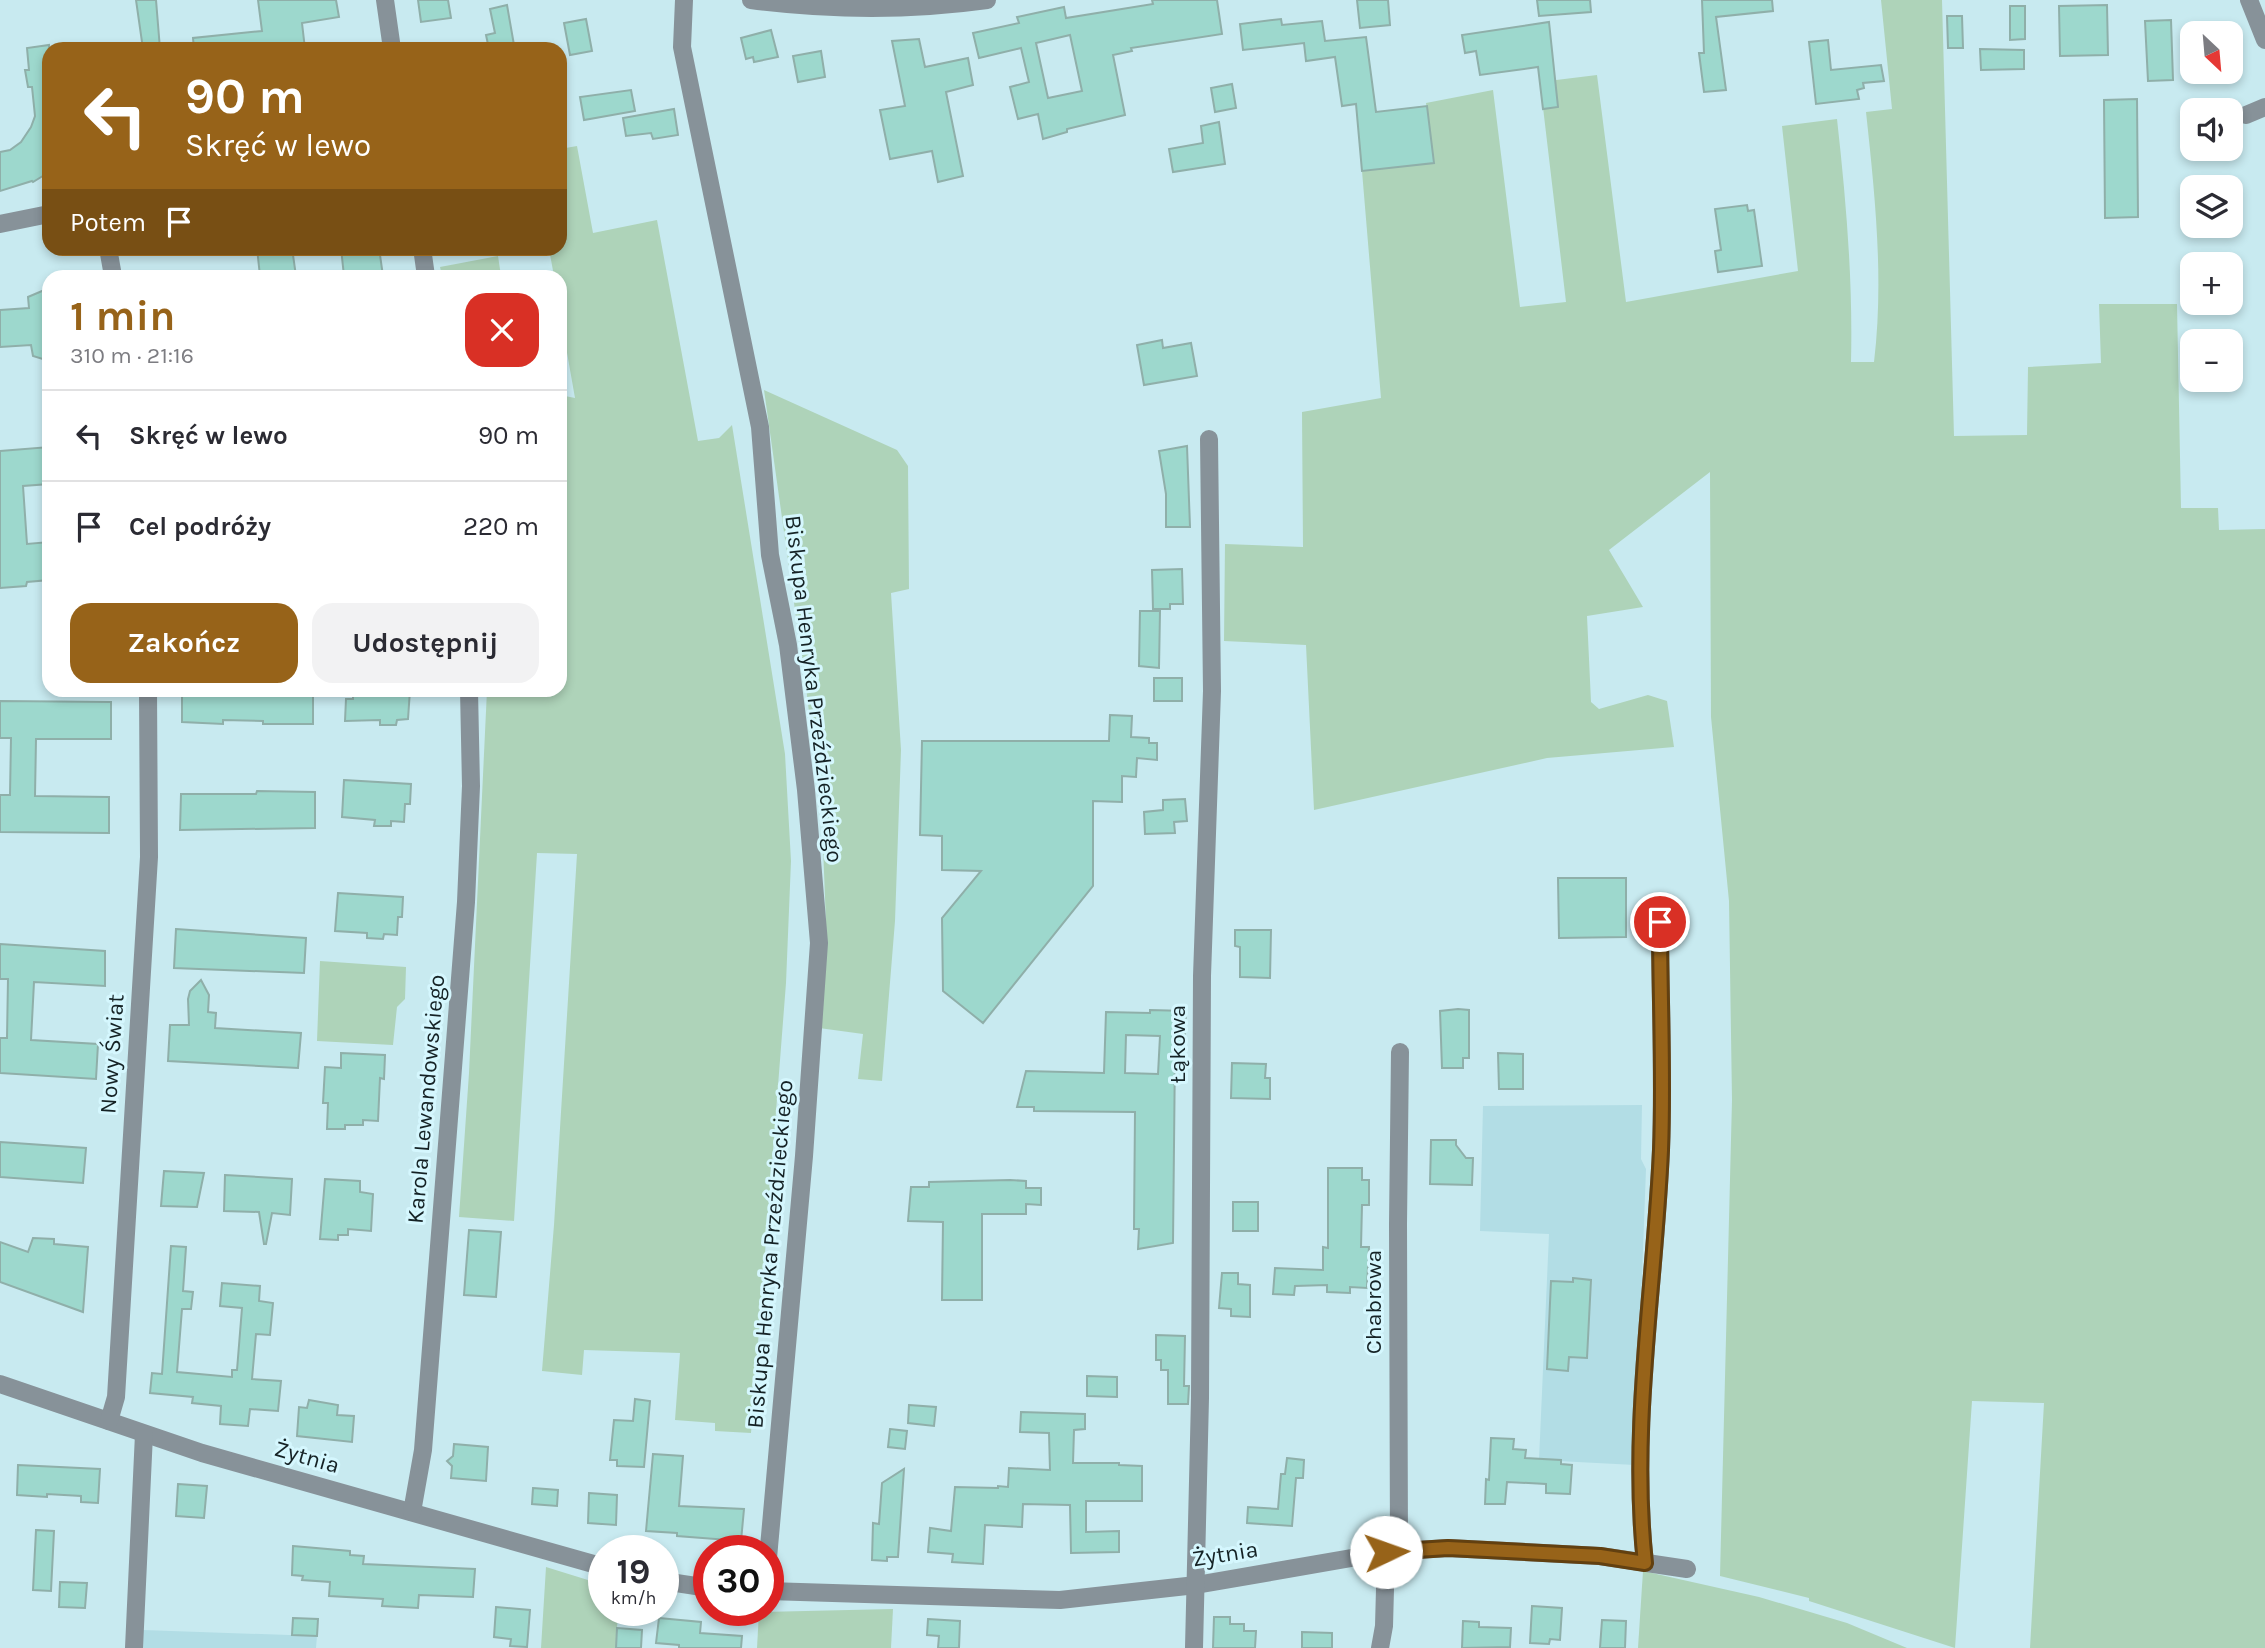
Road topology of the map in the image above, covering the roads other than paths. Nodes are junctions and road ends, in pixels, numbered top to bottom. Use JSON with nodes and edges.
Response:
{"nodes":[{"id":1,"x":385,"y":0,"type":"edge"},
{"id":2,"x":684,"y":0,"type":"edge"},
{"id":3,"x":751,"y":0,"type":"edge"},
{"id":4,"x":987,"y":0,"type":"edge"},
{"id":5,"x":2249,"y":0,"type":"edge"},
{"id":6,"x":2265,"y":40,"type":"edge"},
{"id":7,"x":391,"y":42,"type":"edge"},
{"id":8,"x":2265,"y":107,"type":"edge"},
{"id":9,"x":2246,"y":115,"type":"dead end"},
{"id":10,"x":42,"y":215,"type":"edge"},
{"id":11,"x":0,"y":224,"type":"edge"},
{"id":12,"x":1209,"y":439,"type":"dead end"},
{"id":13,"x":148,"y":697,"type":"edge"},
{"id":14,"x":469,"y":697,"type":"edge"},
{"id":15,"x":1660,"y":922,"type":"dead end"},
{"id":16,"x":1400,"y":1052,"type":"dead end"},
{"id":17,"x":0,"y":1384,"type":"edge"},
{"id":18,"x":109,"y":1421,"type":"junction"},
{"id":19,"x":144,"y":1434,"type":"junction"},
{"id":20,"x":412,"y":1512,"type":"junction"},
{"id":21,"x":770,"y":1535,"type":"edge"},
{"id":22,"x":1392,"y":1551,"type":"junction"},
{"id":23,"x":588,"y":1562,"type":"edge"},
{"id":24,"x":1645,"y":1563,"type":"junction"},
{"id":25,"x":1687,"y":1569,"type":"dead end"},
{"id":26,"x":1196,"y":1585,"type":"junction"},
{"id":27,"x":784,"y":1591,"type":"edge"},
{"id":28,"x":134,"y":1648,"type":"edge"},
{"id":29,"x":1194,"y":1648,"type":"edge"},
{"id":30,"x":1380,"y":1648,"type":"edge"}],
"edges":[{"from":1,"to":7,"type":"street"},
{"from":2,"to":21,"type":"street","name":"Biskupa Henryka Przeździeckiego"},
{"from":3,"to":4,"type":"street"},
{"from":5,"to":6,"type":"street"},
{"from":8,"to":9,"type":"street"},
{"from":10,"to":11,"type":"street"},
{"from":12,"to":26,"type":"street","name":"Łąkowa"},
{"from":13,"to":18,"type":"street","name":"Nowy Świat"},
{"from":14,"to":20,"type":"street","name":"Karola Lewandowskiego"},
{"from":15,"to":24,"type":"street"},
{"from":16,"to":22,"type":"street","name":"Chabrowa"},
{"from":17,"to":18,"type":"street","name":"Żytnia"},
{"from":18,"to":19,"type":"street","name":"Żytnia"},
{"from":19,"to":20,"type":"street","name":"Żytnia"},
{"from":19,"to":28,"type":"street"},
{"from":20,"to":23,"type":"street","name":"Żytnia"},
{"from":22,"to":24,"type":"street","name":"Żytnia"},
{"from":22,"to":26,"type":"street","name":"Żytnia"},
{"from":22,"to":30,"type":"street","name":"Chabrowa"},
{"from":24,"to":25,"type":"street","name":"Żytnia"},
{"from":26,"to":27,"type":"street","name":"Żytnia"},
{"from":26,"to":29,"type":"street","name":"Łąkowa"}]}
